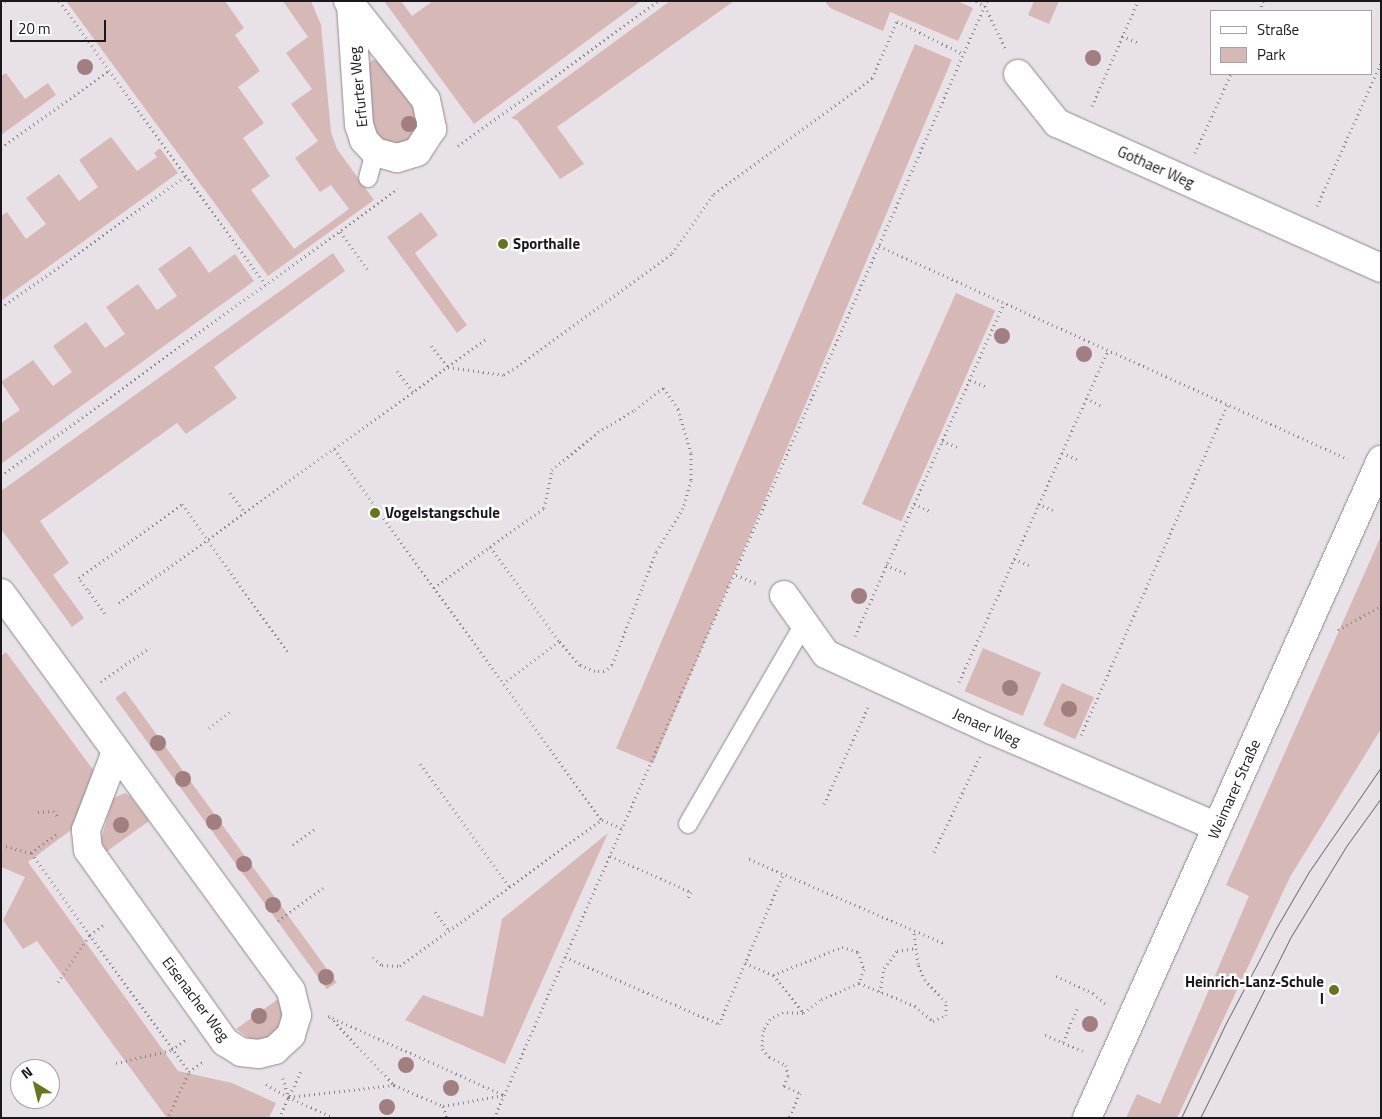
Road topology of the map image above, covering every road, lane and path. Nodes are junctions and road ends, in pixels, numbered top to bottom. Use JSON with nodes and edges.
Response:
{"nodes":[{"id":1,"x":6,"y":1,"type":"edge"},
{"id":2,"x":59,"y":1,"type":"edge"},
{"id":3,"x":658,"y":1,"type":"edge"},
{"id":4,"x":976,"y":1,"type":"edge"},
{"id":5,"x":987,"y":1,"type":"edge"},
{"id":6,"x":1138,"y":1,"type":"edge"},
{"id":7,"x":349,"y":4,"type":"edge"},
{"id":8,"x":1,"y":5,"type":"edge"},
{"id":9,"x":985,"y":6,"type":"junction"},
{"id":10,"x":1122,"y":36,"type":"junction"},
{"id":11,"x":1139,"y":43,"type":"dead end"},
{"id":12,"x":964,"y":54,"type":"junction"},
{"id":13,"x":1381,"y":63,"type":"edge"},
{"id":14,"x":109,"y":70,"type":"junction"},
{"id":15,"x":1018,"y":74,"type":"joint"},
{"id":16,"x":1231,"y":75,"type":"edge"},
{"id":17,"x":1080,"y":133,"type":"junction"},
{"id":18,"x":1,"y":148,"type":"edge"},
{"id":19,"x":451,"y":151,"type":"dead end"},
{"id":20,"x":376,"y":152,"type":"junction"},
{"id":21,"x":186,"y":176,"type":"junction"},
{"id":22,"x":368,"y":178,"type":"dead end"},
{"id":23,"x":1183,"y":180,"type":"junction"},
{"id":24,"x":405,"y":184,"type":"dead end"},
{"id":25,"x":340,"y":232,"type":"junction"},
{"id":26,"x":1305,"y":234,"type":"junction"},
{"id":27,"x":879,"y":246,"type":"junction"},
{"id":28,"x":1381,"y":268,"type":"edge"},
{"id":29,"x":367,"y":269,"type":"dead end"},
{"id":30,"x":265,"y":285,"type":"junction"},
{"id":31,"x":1004,"y":303,"type":"junction"},
{"id":32,"x":1,"y":308,"type":"edge"},
{"id":33,"x":486,"y":339,"type":"dead end"},
{"id":34,"x":431,"y":346,"type":"dead end"},
{"id":35,"x":1108,"y":350,"type":"junction"},
{"id":36,"x":448,"y":367,"type":"junction"},
{"id":37,"x":397,"y":371,"type":"dead end"},
{"id":38,"x":970,"y":380,"type":"junction"},
{"id":39,"x":987,"y":387,"type":"dead end"},
{"id":40,"x":412,"y":392,"type":"junction"},
{"id":41,"x":1086,"y":398,"type":"junction"},
{"id":42,"x":1228,"y":404,"type":"junction"},
{"id":43,"x":1102,"y":406,"type":"dead end"},
{"id":44,"x":942,"y":441,"type":"junction"},
{"id":45,"x":960,"y":448,"type":"dead end"},
{"id":46,"x":334,"y":449,"type":"junction"},
{"id":47,"x":1062,"y":453,"type":"junction"},
{"id":48,"x":1078,"y":460,"type":"dead end"},
{"id":49,"x":1378,"y":466,"type":"edge"},
{"id":50,"x":1,"y":476,"type":"edge"},
{"id":51,"x":230,"y":493,"type":"dead end"},
{"id":52,"x":914,"y":504,"type":"junction"},
{"id":53,"x":1038,"y":504,"type":"junction"},
{"id":54,"x":1056,"y":511,"type":"dead end"},
{"id":55,"x":932,"y":512,"type":"dead end"},
{"id":56,"x":245,"y":513,"type":"junction"},
{"id":57,"x":208,"y":540,"type":"junction"},
{"id":58,"x":490,"y":547,"type":"junction"},
{"id":59,"x":1014,"y":559,"type":"junction"},
{"id":60,"x":886,"y":565,"type":"junction"},
{"id":61,"x":1032,"y":566,"type":"dead end"},
{"id":62,"x":905,"y":574,"type":"dead end"},
{"id":63,"x":93,"y":587,"type":"dead end"},
{"id":64,"x":434,"y":588,"type":"junction"},
{"id":65,"x":88,"y":590,"type":"junction"},
{"id":66,"x":1,"y":593,"type":"edge"},
{"id":67,"x":784,"y":595,"type":"dead end"},
{"id":68,"x":119,"y":604,"type":"dead end"},
{"id":69,"x":1381,"y":606,"type":"edge"},
{"id":70,"x":105,"y":613,"type":"dead end"},
{"id":71,"x":804,"y":624,"type":"junction"},
{"id":72,"x":1305,"y":630,"type":"junction"},
{"id":73,"x":559,"y":641,"type":"junction"},
{"id":74,"x":150,"y":647,"type":"dead end"},
{"id":75,"x":287,"y":651,"type":"dead end"},
{"id":76,"x":843,"y":662,"type":"junction"},
{"id":77,"x":503,"y":683,"type":"junction"},
{"id":78,"x":79,"y":699,"type":"junction"},
{"id":79,"x":946,"y":709,"type":"junction"},
{"id":80,"x":230,"y":712,"type":"dead end"},
{"id":81,"x":864,"y":717,"type":"dead end"},
{"id":82,"x":208,"y":728,"type":"dead end"},
{"id":83,"x":116,"y":752,"type":"junction"},
{"id":84,"x":1069,"y":763,"type":"junction"},
{"id":85,"x":420,"y":764,"type":"dead end"},
{"id":86,"x":973,"y":773,"type":"dead end"},
{"id":87,"x":824,"y":804,"type":"dead end"},
{"id":88,"x":38,"y":812,"type":"dead end"},
{"id":89,"x":602,"y":820,"type":"junction"},
{"id":90,"x":61,"y":822,"type":"dead end"},
{"id":91,"x":688,"y":824,"type":"dead end"},
{"id":92,"x":1217,"y":827,"type":"junction"},
{"id":93,"x":621,"y":828,"type":"junction"},
{"id":94,"x":315,"y":829,"type":"dead end"},
{"id":95,"x":1,"y":845,"type":"edge"},
{"id":96,"x":293,"y":846,"type":"dead end"},
{"id":97,"x":934,"y":852,"type":"dead end"},
{"id":98,"x":610,"y":856,"type":"junction"},
{"id":99,"x":749,"y":859,"type":"dead end"},
{"id":100,"x":783,"y":875,"type":"junction"},
{"id":101,"x":510,"y":887,"type":"junction"},
{"id":102,"x":323,"y":888,"type":"dead end"},
{"id":103,"x":687,"y":900,"type":"dead end"},
{"id":104,"x":435,"y":912,"type":"dead end"},
{"id":105,"x":449,"y":930,"type":"junction"},
{"id":106,"x":914,"y":931,"type":"junction"},
{"id":107,"x":90,"y":935,"type":"junction"},
{"id":108,"x":254,"y":939,"type":"junction"},
{"id":109,"x":946,"y":944,"type":"dead end"},
{"id":110,"x":916,"y":948,"type":"junction"},
{"id":111,"x":373,"y":957,"type":"dead end"},
{"id":112,"x":565,"y":957,"type":"junction"},
{"id":113,"x":745,"y":963,"type":"junction"},
{"id":114,"x":773,"y":975,"type":"junction"},
{"id":115,"x":1056,"y":976,"type":"dead end"},
{"id":116,"x":58,"y":982,"type":"dead end"},
{"id":117,"x":859,"y":983,"type":"junction"},
{"id":118,"x":880,"y":992,"type":"junction"},
{"id":119,"x":1104,"y":1003,"type":"dead end"},
{"id":120,"x":1077,"y":1009,"type":"dead end"},
{"id":121,"x":803,"y":1013,"type":"junction"},
{"id":122,"x":329,"y":1015,"type":"junction"},
{"id":123,"x":324,"y":1023,"type":"dead end"},
{"id":124,"x":1045,"y":1035,"type":"dead end"},
{"id":125,"x":226,"y":1042,"type":"junction"},
{"id":126,"x":1062,"y":1042,"type":"junction"},
{"id":127,"x":172,"y":1050,"type":"junction"},
{"id":128,"x":1112,"y":1063,"type":"junction"},
{"id":129,"x":116,"y":1064,"type":"dead end"},
{"id":130,"x":304,"y":1064,"type":"dead end"},
{"id":131,"x":188,"y":1072,"type":"junction"},
{"id":132,"x":394,"y":1085,"type":"junction"},
{"id":133,"x":504,"y":1095,"type":"junction"},
{"id":134,"x":288,"y":1097,"type":"junction"},
{"id":135,"x":443,"y":1106,"type":"junction"},
{"id":136,"x":168,"y":1117,"type":"edge"},
{"id":137,"x":279,"y":1118,"type":"edge"},
{"id":138,"x":335,"y":1118,"type":"edge"},
{"id":139,"x":447,"y":1118,"type":"edge"},
{"id":140,"x":494,"y":1118,"type":"edge"},
{"id":141,"x":789,"y":1118,"type":"edge"},
{"id":142,"x":1087,"y":1118,"type":"edge"}],
"edges":[{"from":1,"to":8,"type":"path"},
{"from":2,"to":14,"type":"path"},
{"from":3,"to":19,"type":"path"},
{"from":4,"to":9,"type":"path"},
{"from":5,"to":9,"type":"path"},
{"from":6,"to":10,"type":"path"},
{"from":7,"to":20,"type":"street","name":"Erfurter Weg"},
{"from":7,"to":20,"type":"street","name":"Erfurter Weg"},
{"from":9,"to":12,"type":"path"},
{"from":9,"to":15,"type":"path"},
{"from":10,"to":11,"type":"path"},
{"from":10,"to":17,"type":"path"},
{"from":12,"to":27,"type":"path"},
{"from":12,"to":36,"type":"path"},
{"from":13,"to":26,"type":"path"},
{"from":14,"to":18,"type":"path"},
{"from":14,"to":21,"type":"path"},
{"from":15,"to":17,"type":"street","name":"Gothaer Weg"},
{"from":16,"to":23,"type":"path"},
{"from":17,"to":23,"type":"street","name":"Gothaer Weg"},
{"from":20,"to":22,"type":"lane"},
{"from":21,"to":30,"type":"path"},
{"from":21,"to":32,"type":"path"},
{"from":23,"to":26,"type":"street","name":"Gothaer Weg"},
{"from":24,"to":25,"type":"path"},
{"from":25,"to":29,"type":"path"},
{"from":25,"to":30,"type":"path"},
{"from":26,"to":28,"type":"street","name":"Gothaer Weg"},
{"from":27,"to":31,"type":"path"},
{"from":27,"to":93,"type":"path"},
{"from":30,"to":50,"type":"path"},
{"from":31,"to":35,"type":"path"},
{"from":31,"to":38,"type":"path"},
{"from":33,"to":36,"type":"path"},
{"from":34,"to":36,"type":"path"},
{"from":35,"to":41,"type":"path"},
{"from":35,"to":42,"type":"path"},
{"from":36,"to":40,"type":"path"},
{"from":37,"to":40,"type":"path"},
{"from":38,"to":39,"type":"path"},
{"from":38,"to":44,"type":"path"},
{"from":40,"to":46,"type":"path"},
{"from":41,"to":43,"type":"path"},
{"from":41,"to":47,"type":"path"},
{"from":42,"to":49,"type":"path"},
{"from":42,"to":84,"type":"path"},
{"from":44,"to":45,"type":"path"},
{"from":44,"to":52,"type":"path"},
{"from":46,"to":56,"type":"path"},
{"from":46,"to":64,"type":"path"},
{"from":47,"to":48,"type":"path"},
{"from":47,"to":53,"type":"path"},
{"from":49,"to":72,"type":"street","name":"Weimarer Straße"},
{"from":51,"to":56,"type":"path"},
{"from":52,"to":55,"type":"path"},
{"from":52,"to":60,"type":"path"},
{"from":53,"to":54,"type":"path"},
{"from":53,"to":59,"type":"path"},
{"from":56,"to":57,"type":"path"},
{"from":57,"to":65,"type":"path"},
{"from":57,"to":68,"type":"path"},
{"from":57,"to":75,"type":"path"},
{"from":58,"to":64,"type":"path"},
{"from":58,"to":73,"type":"path"},
{"from":58,"to":73,"type":"path"},
{"from":59,"to":61,"type":"path"},
{"from":59,"to":79,"type":"path"},
{"from":60,"to":62,"type":"path"},
{"from":60,"to":76,"type":"path"},
{"from":63,"to":65,"type":"path"},
{"from":64,"to":77,"type":"path"},
{"from":65,"to":70,"type":"path"},
{"from":66,"to":78,"type":"street","name":"Eisenacher Weg"},
{"from":67,"to":71,"type":"street","name":"Jenaer Weg"},
{"from":69,"to":72,"type":"path"},
{"from":71,"to":76,"type":"street","name":"Jenaer Weg"},
{"from":71,"to":91,"type":"lane"},
{"from":72,"to":92,"type":"street","name":"Weimarer Straße"},
{"from":73,"to":77,"type":"path"},
{"from":74,"to":78,"type":"path"},
{"from":76,"to":79,"type":"street","name":"Jenaer Weg"},
{"from":77,"to":89,"type":"path"},
{"from":78,"to":83,"type":"street","name":"Eisenacher Weg"},
{"from":79,"to":84,"type":"street","name":"Jenaer Weg"},
{"from":80,"to":82,"type":"path"},
{"from":81,"to":87,"type":"path"},
{"from":83,"to":108,"type":"street","name":"Eisenacher Weg"},
{"from":83,"to":125,"type":"street","name":"Eisenacher Weg"},
{"from":84,"to":92,"type":"street","name":"Jenaer Weg"},
{"from":85,"to":101,"type":"path"},
{"from":86,"to":97,"type":"path"},
{"from":88,"to":90,"type":"path"},
{"from":89,"to":93,"type":"path"},
{"from":89,"to":101,"type":"path"},
{"from":92,"to":128,"type":"street","name":"Weimarer Straße"},
{"from":93,"to":98,"type":"path"},
{"from":94,"to":96,"type":"path"},
{"from":95,"to":107,"type":"path"},
{"from":98,"to":103,"type":"path"},
{"from":98,"to":112,"type":"path"},
{"from":99,"to":100,"type":"path"},
{"from":100,"to":106,"type":"path"},
{"from":100,"to":113,"type":"path"},
{"from":101,"to":105,"type":"path"},
{"from":102,"to":108,"type":"path"},
{"from":104,"to":105,"type":"path"},
{"from":105,"to":111,"type":"path"},
{"from":106,"to":109,"type":"path"},
{"from":106,"to":110,"type":"path"},
{"from":107,"to":116,"type":"path"},
{"from":107,"to":127,"type":"path"},
{"from":108,"to":125,"type":"street","name":"Eisenacher Weg"},
{"from":110,"to":118,"type":"path"},
{"from":110,"to":118,"type":"path"},
{"from":112,"to":113,"type":"path"},
{"from":112,"to":133,"type":"path"},
{"from":113,"to":114,"type":"path"},
{"from":114,"to":117,"type":"path"},
{"from":114,"to":121,"type":"path"},
{"from":115,"to":119,"type":"path"},
{"from":117,"to":118,"type":"path"},
{"from":117,"to":121,"type":"path"},
{"from":120,"to":126,"type":"path"},
{"from":121,"to":141,"type":"path"},
{"from":122,"to":123,"type":"path"},
{"from":122,"to":132,"type":"path"},
{"from":122,"to":133,"type":"path"},
{"from":124,"to":126,"type":"path"},
{"from":125,"to":131,"type":"path"},
{"from":126,"to":128,"type":"path"},
{"from":127,"to":129,"type":"path"},
{"from":127,"to":131,"type":"path"},
{"from":128,"to":142,"type":"street","name":"Weimarer Straße"},
{"from":130,"to":134,"type":"path"},
{"from":131,"to":136,"type":"path"},
{"from":132,"to":134,"type":"path"},
{"from":132,"to":135,"type":"path"},
{"from":133,"to":135,"type":"path"},
{"from":133,"to":140,"type":"path"},
{"from":134,"to":137,"type":"path"},
{"from":134,"to":138,"type":"path"},
{"from":135,"to":139,"type":"path"}]}
